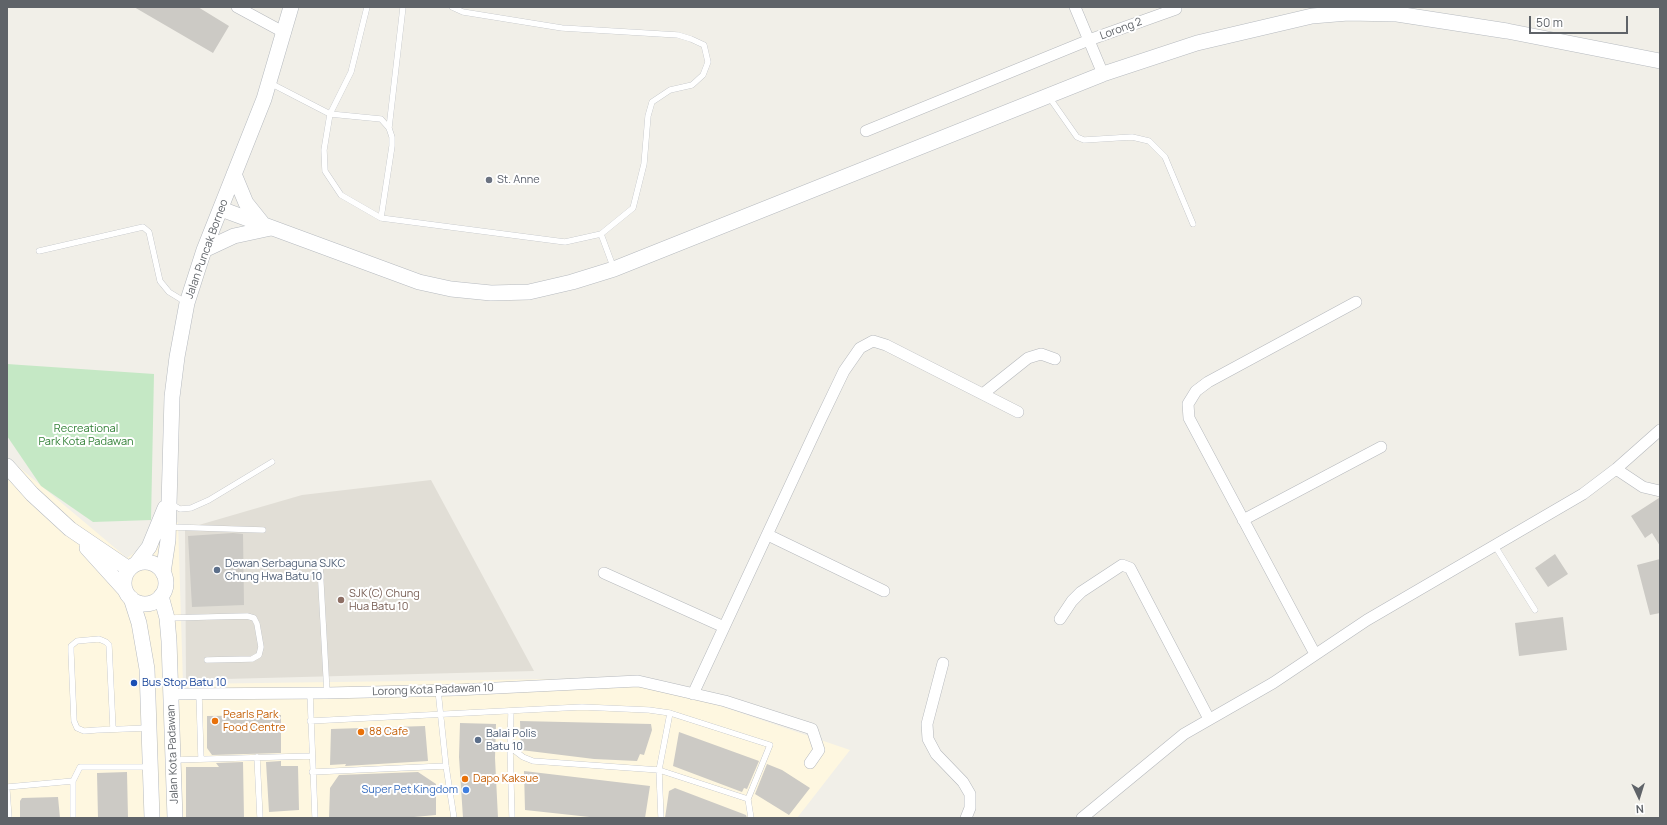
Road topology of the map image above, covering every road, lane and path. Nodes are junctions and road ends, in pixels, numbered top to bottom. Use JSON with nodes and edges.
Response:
{"nodes":[{"id":1,"x":237,"y":7,"type":"edge"},
{"id":2,"x":291,"y":7,"type":"edge"},
{"id":3,"x":367,"y":7,"type":"edge"},
{"id":4,"x":403,"y":7,"type":"edge"},
{"id":5,"x":452,"y":7,"type":"edge"},
{"id":6,"x":1075,"y":7,"type":"edge"},
{"id":7,"x":1176,"y":9,"type":"dead end"},
{"id":8,"x":285,"y":33,"type":"junction"},
{"id":9,"x":1089,"y":40,"type":"junction"},
{"id":10,"x":1660,"y":61,"type":"edge"},
{"id":11,"x":1103,"y":74,"type":"junction"},
{"id":12,"x":269,"y":83,"type":"junction"},
{"id":13,"x":1048,"y":97,"type":"junction"},
{"id":14,"x":330,"y":114,"type":"junction"},
{"id":15,"x":389,"y":128,"type":"junction"},
{"id":16,"x":866,"y":130,"type":"dead end"},
{"id":17,"x":234,"y":174,"type":"junction"},
{"id":18,"x":221,"y":209,"type":"junction"},
{"id":19,"x":381,"y":218,"type":"junction"},
{"id":20,"x":1193,"y":224,"type":"dead end"},
{"id":21,"x":268,"y":226,"type":"junction"},
{"id":22,"x":601,"y":234,"type":"junction"},
{"id":23,"x":204,"y":250,"type":"junction"},
{"id":24,"x":39,"y":251,"type":"dead end"},
{"id":25,"x":614,"y":269,"type":"junction"},
{"id":26,"x":1356,"y":302,"type":"dead end"},
{"id":27,"x":187,"y":303,"type":"junction"},
{"id":28,"x":1055,"y":359,"type":"dead end"},
{"id":29,"x":984,"y":393,"type":"junction"},
{"id":30,"x":1018,"y":412,"type":"dead end"},
{"id":31,"x":1660,"y":430,"type":"edge"},
{"id":32,"x":1381,"y":447,"type":"dead end"},
{"id":33,"x":272,"y":462,"type":"dead end"},
{"id":34,"x":7,"y":466,"type":"edge"},
{"id":35,"x":1616,"y":469,"type":"junction"},
{"id":36,"x":1660,"y":491,"type":"edge"},
{"id":37,"x":168,"y":502,"type":"junction"},
{"id":38,"x":1243,"y":520,"type":"junction"},
{"id":39,"x":168,"y":527,"type":"junction"},
{"id":40,"x":70,"y":529,"type":"junction"},
{"id":41,"x":263,"y":530,"type":"dead end"},
{"id":42,"x":768,"y":534,"type":"junction"},
{"id":43,"x":1495,"y":546,"type":"junction"},
{"id":44,"x":133,"y":566,"type":"junction"},
{"id":45,"x":320,"y":566,"type":"dead end"},
{"id":46,"x":164,"y":573,"type":"junction"},
{"id":47,"x":604,"y":573,"type":"dead end"},
{"id":48,"x":884,"y":591,"type":"dead end"},
{"id":49,"x":128,"y":594,"type":"junction"},
{"id":50,"x":161,"y":596,"type":"junction"},
{"id":51,"x":1535,"y":610,"type":"dead end"},
{"id":52,"x":167,"y":618,"type":"junction"},
{"id":53,"x":1060,"y":619,"type":"dead end"},
{"id":54,"x":724,"y":627,"type":"junction"},
{"id":55,"x":1315,"y":654,"type":"junction"},
{"id":56,"x":207,"y":660,"type":"dead end"},
{"id":57,"x":942,"y":664,"type":"dead end"},
{"id":58,"x":438,"y":690,"type":"junction"},
{"id":59,"x":310,"y":693,"type":"junction"},
{"id":60,"x":327,"y":693,"type":"junction"},
{"id":61,"x":171,"y":694,"type":"junction"},
{"id":62,"x":199,"y":694,"type":"junction"},
{"id":63,"x":693,"y":694,"type":"junction"},
{"id":64,"x":511,"y":711,"type":"junction"},
{"id":65,"x":670,"y":713,"type":"junction"},
{"id":66,"x":440,"y":715,"type":"junction"},
{"id":67,"x":1209,"y":719,"type":"junction"},
{"id":68,"x":310,"y":721,"type":"junction"},
{"id":69,"x":150,"y":728,"type":"junction"},
{"id":70,"x":113,"y":729,"type":"junction"},
{"id":71,"x":510,"y":747,"type":"junction"},
{"id":72,"x":312,"y":756,"type":"junction"},
{"id":73,"x":257,"y":757,"type":"junction"},
{"id":74,"x":201,"y":759,"type":"junction"},
{"id":75,"x":172,"y":760,"type":"junction"},
{"id":76,"x":810,"y":763,"type":"dead end"},
{"id":77,"x":446,"y":766,"type":"junction"},
{"id":78,"x":150,"y":767,"type":"junction"},
{"id":79,"x":659,"y":770,"type":"junction"},
{"id":80,"x":312,"y":772,"type":"junction"},
{"id":81,"x":73,"y":781,"type":"junction"},
{"id":82,"x":7,"y":788,"type":"edge"},
{"id":83,"x":748,"y":799,"type":"junction"},
{"id":84,"x":9,"y":818,"type":"edge"},
{"id":85,"x":73,"y":818,"type":"edge"},
{"id":86,"x":152,"y":818,"type":"edge"},
{"id":87,"x":175,"y":818,"type":"edge"},
{"id":88,"x":260,"y":818,"type":"edge"},
{"id":89,"x":315,"y":818,"type":"edge"},
{"id":90,"x":454,"y":818,"type":"edge"},
{"id":91,"x":512,"y":818,"type":"edge"},
{"id":92,"x":661,"y":818,"type":"edge"},
{"id":93,"x":751,"y":818,"type":"edge"},
{"id":94,"x":966,"y":818,"type":"edge"},
{"id":95,"x":1082,"y":818,"type":"edge"}],
"edges":[{"from":1,"to":8,"type":"street"},
{"from":2,"to":8,"type":"street","name":"Jalan Puncak Borneo"},
{"from":3,"to":14,"type":"lane"},
{"from":4,"to":15,"type":"lane"},
{"from":5,"to":22,"type":"lane"},
{"from":6,"to":9,"type":"street"},
{"from":7,"to":9,"type":"street","name":"Lorong 2"},
{"from":8,"to":12,"type":"street","name":"Jalan Puncak Borneo"},
{"from":9,"to":11,"type":"street"},
{"from":9,"to":16,"type":"street","name":"Lorong 2"},
{"from":10,"to":11,"type":"street"},
{"from":11,"to":13,"type":"street"},
{"from":12,"to":14,"type":"lane"},
{"from":12,"to":17,"type":"street","name":"Jalan Puncak Borneo"},
{"from":13,"to":20,"type":"lane"},
{"from":13,"to":25,"type":"street"},
{"from":14,"to":15,"type":"lane"},
{"from":14,"to":19,"type":"lane"},
{"from":15,"to":19,"type":"lane"},
{"from":17,"to":18,"type":"street","name":"Jalan Puncak Borneo"},
{"from":17,"to":21,"type":"street"},
{"from":18,"to":21,"type":"street"},
{"from":18,"to":23,"type":"street","name":"Jalan Puncak Borneo"},
{"from":19,"to":22,"type":"lane"},
{"from":21,"to":23,"type":"street"},
{"from":21,"to":25,"type":"street"},
{"from":22,"to":25,"type":"lane"},
{"from":23,"to":27,"type":"street","name":"Jalan Puncak Borneo"},
{"from":24,"to":27,"type":"lane"},
{"from":26,"to":38,"type":"street"},
{"from":27,"to":37,"type":"street","name":"Jalan Puncak Borneo"},
{"from":28,"to":29,"type":"street"},
{"from":29,"to":30,"type":"street"},
{"from":29,"to":42,"type":"street"},
{"from":31,"to":35,"type":"street"},
{"from":32,"to":38,"type":"street"},
{"from":33,"to":37,"type":"lane"},
{"from":34,"to":40,"type":"street"},
{"from":35,"to":36,"type":"street"},
{"from":35,"to":43,"type":"street"},
{"from":37,"to":39,"type":"street","name":"Jalan Puncak Borneo"},
{"from":37,"to":44,"type":"street","name":"Jalan Puncak Borneo"},
{"from":38,"to":55,"type":"street"},
{"from":39,"to":41,"type":"lane"},
{"from":39,"to":46,"type":"street","name":"Jalan Puncak Borneo"},
{"from":40,"to":44,"type":"street"},
{"from":40,"to":49,"type":"street"},
{"from":42,"to":48,"type":"street"},
{"from":42,"to":54,"type":"street"},
{"from":43,"to":51,"type":"lane"},
{"from":43,"to":55,"type":"street"},
{"from":44,"to":46,"type":"street"},
{"from":44,"to":49,"type":"street"},
{"from":45,"to":60,"type":"lane"},
{"from":46,"to":50,"type":"street"},
{"from":47,"to":54,"type":"street"},
{"from":49,"to":50,"type":"street"},
{"from":49,"to":69,"type":"street","name":"Jalan Kota Padawan"},
{"from":50,"to":52,"type":"street","name":"Jalan Kota Padawan"},
{"from":52,"to":56,"type":"lane"},
{"from":52,"to":61,"type":"street","name":"Jalan Kota Padawan"},
{"from":53,"to":67,"type":"street"},
{"from":54,"to":63,"type":"street"},
{"from":55,"to":67,"type":"street"},
{"from":57,"to":94,"type":"street"},
{"from":58,"to":60,"type":"street","name":"Lorong Kota Padawan 10"},
{"from":58,"to":63,"type":"street","name":"Lorong Kota Padawan 10"},
{"from":58,"to":66,"type":"lane"},
{"from":59,"to":60,"type":"street","name":"Lorong Kota Padawan 10"},
{"from":59,"to":62,"type":"street","name":"Lorong Kota Padawan 10"},
{"from":59,"to":68,"type":"lane"},
{"from":61,"to":62,"type":"street","name":"Lorong Kota Padawan 10"},
{"from":61,"to":75,"type":"street","name":"Jalan Kota Padawan"},
{"from":62,"to":74,"type":"lane"},
{"from":63,"to":76,"type":"street","name":"Lorong Kota Padawan 10"},
{"from":64,"to":65,"type":"lane"},
{"from":64,"to":66,"type":"lane"},
{"from":64,"to":71,"type":"lane"},
{"from":65,"to":79,"type":"lane"},
{"from":65,"to":83,"type":"lane"},
{"from":66,"to":68,"type":"lane"},
{"from":66,"to":77,"type":"lane"},
{"from":67,"to":95,"type":"street"},
{"from":68,"to":72,"type":"lane"},
{"from":69,"to":70,"type":"lane"},
{"from":69,"to":78,"type":"street","name":"Jalan Kota Padawan"},
{"from":70,"to":70,"type":"lane"},
{"from":71,"to":79,"type":"lane"},
{"from":71,"to":91,"type":"lane"},
{"from":72,"to":73,"type":"lane"},
{"from":72,"to":80,"type":"lane"},
{"from":73,"to":74,"type":"lane"},
{"from":73,"to":88,"type":"lane"},
{"from":74,"to":75,"type":"lane"},
{"from":75,"to":87,"type":"street","name":"Jalan Kota Padawan"},
{"from":77,"to":80,"type":"lane"},
{"from":77,"to":90,"type":"lane"},
{"from":78,"to":81,"type":"lane"},
{"from":78,"to":86,"type":"street","name":"Jalan Kota Padawan"},
{"from":79,"to":83,"type":"lane"},
{"from":79,"to":92,"type":"lane"},
{"from":80,"to":89,"type":"lane"},
{"from":81,"to":82,"type":"lane"},
{"from":81,"to":85,"type":"lane"},
{"from":82,"to":84,"type":"lane"},
{"from":83,"to":93,"type":"lane"}]}
